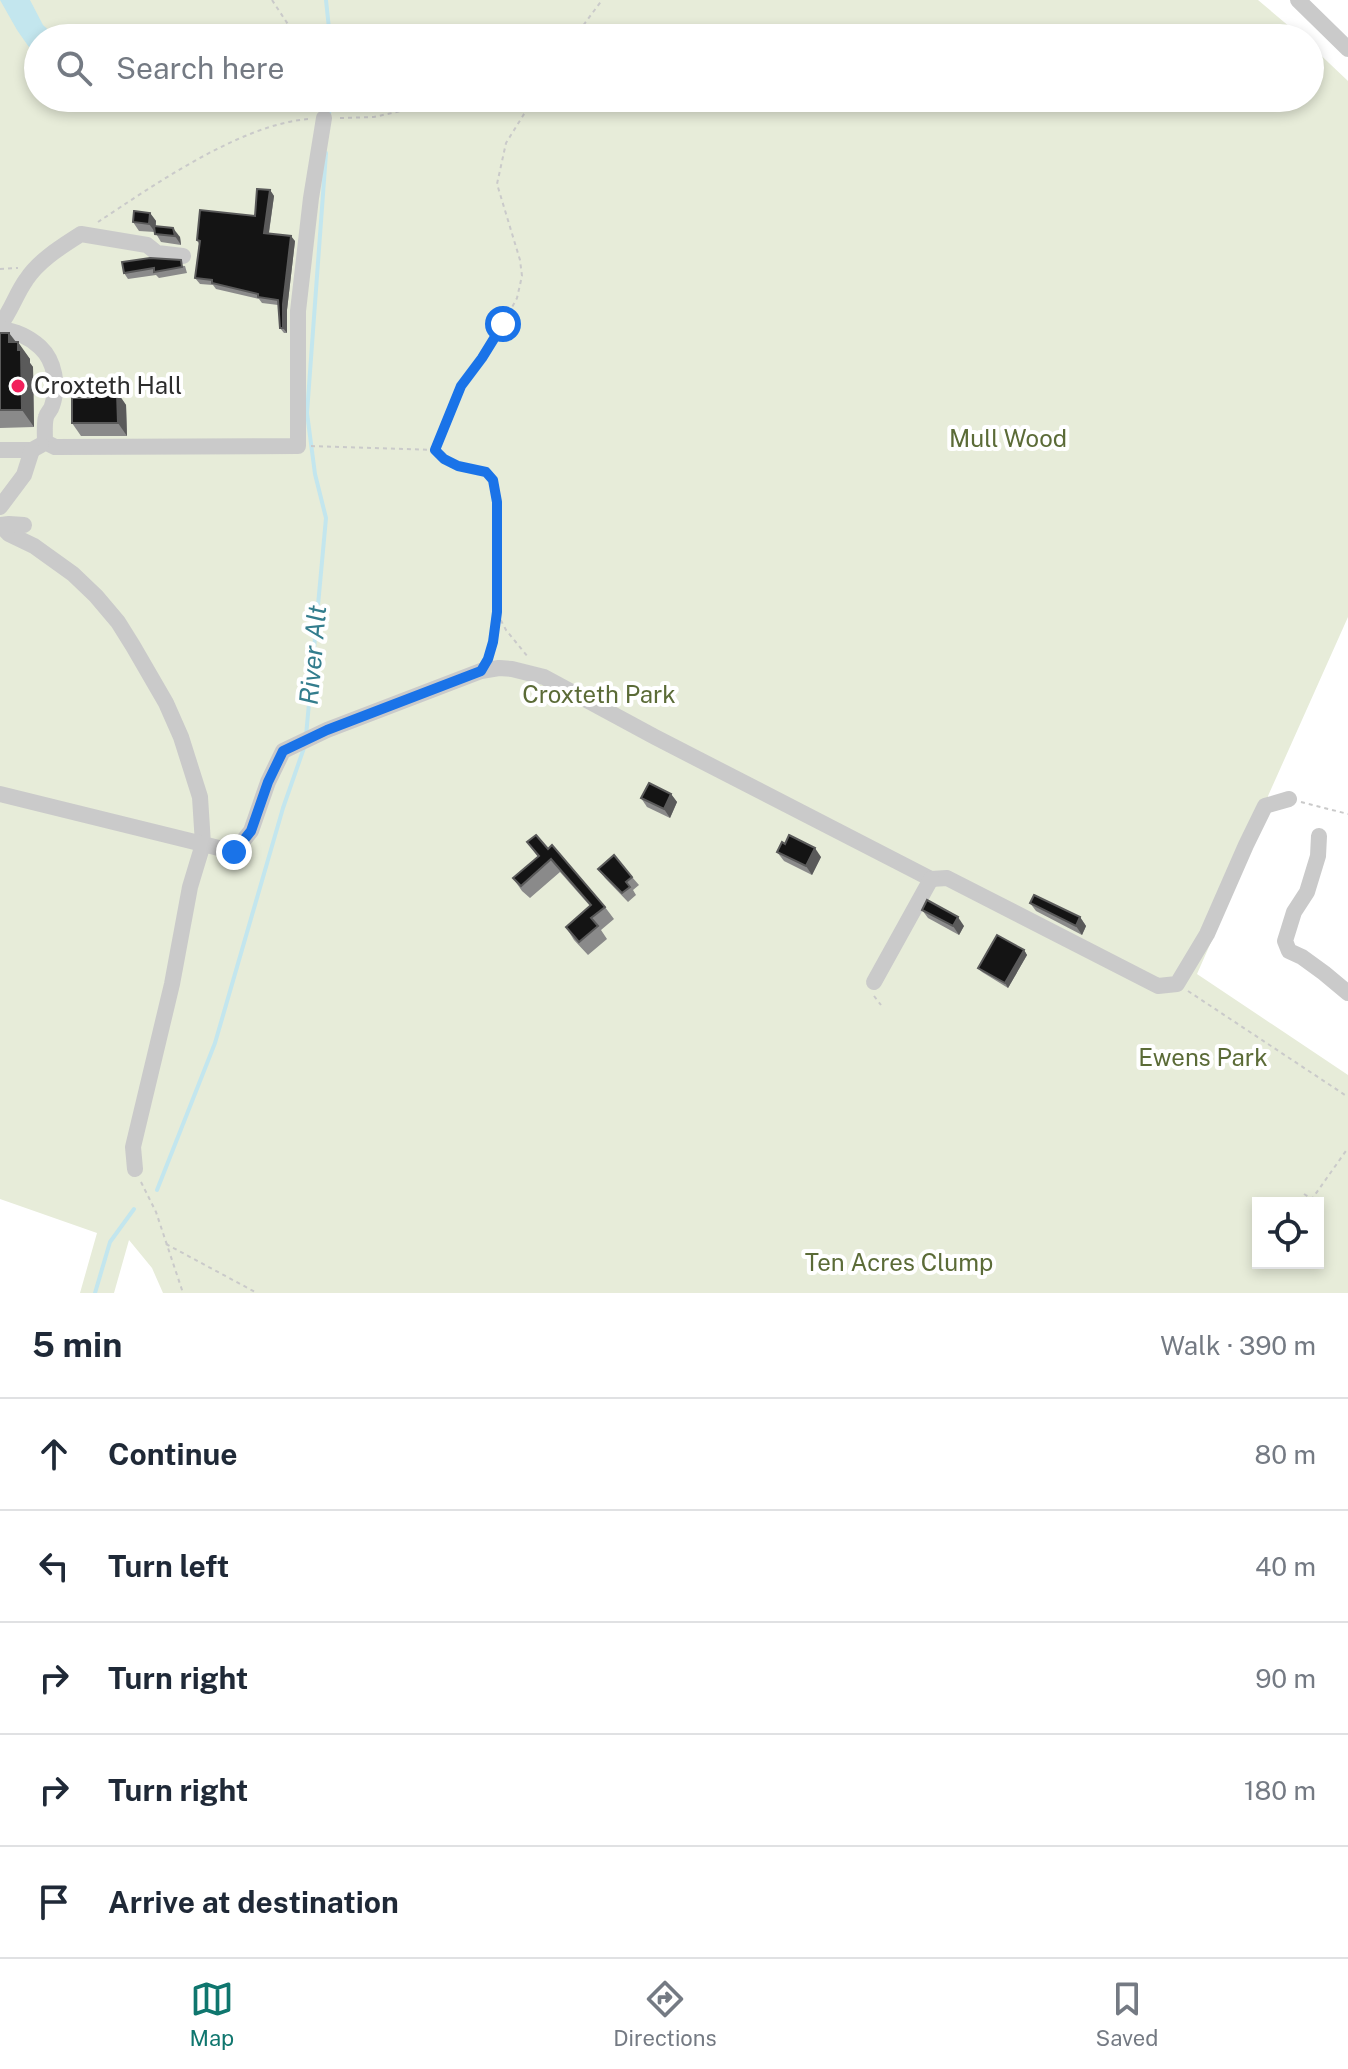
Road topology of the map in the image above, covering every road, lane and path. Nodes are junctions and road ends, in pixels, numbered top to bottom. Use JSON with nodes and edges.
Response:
{"nodes":[{"id":1,"x":272,"y":0,"type":"edge"},
{"id":2,"x":602,"y":0,"type":"edge"},
{"id":3,"x":1298,"y":0,"type":"edge"},
{"id":4,"x":288,"y":24,"type":"edge"},
{"id":5,"x":584,"y":24,"type":"edge"},
{"id":6,"x":1322,"y":24,"type":"edge"},
{"id":7,"x":1324,"y":25,"type":"edge"},
{"id":8,"x":1348,"y":49,"type":"edge"},
{"id":9,"x":397,"y":112,"type":"edge"},
{"id":10,"x":525,"y":112,"type":"edge"},
{"id":11,"x":324,"y":118,"type":"joint"},
{"id":12,"x":345,"y":118,"type":"dead end"},
{"id":13,"x":81,"y":234,"type":"junction"},
{"id":14,"x":183,"y":256,"type":"dead end"},
{"id":15,"x":0,"y":327,"type":"edge"},
{"id":16,"x":39,"y":446,"type":"junction"},
{"id":17,"x":307,"y":446,"type":"dead end"},
{"id":18,"x":0,"y":450,"type":"edge"},
{"id":19,"x":435,"y":450,"type":"junction"},
{"id":20,"x":0,"y":507,"type":"edge"},
{"id":21,"x":0,"y":525,"type":"edge"},
{"id":22,"x":24,"y":525,"type":"dead end"},
{"id":23,"x":497,"y":612,"type":"junction"},
{"id":24,"x":481,"y":671,"type":"junction"},
{"id":25,"x":544,"y":677,"type":"junction"},
{"id":26,"x":0,"y":794,"type":"edge"},
{"id":27,"x":1289,"y":799,"type":"joint"},
{"id":28,"x":1348,"y":814,"type":"edge"},
{"id":29,"x":1319,"y":836,"type":"dead end"},
{"id":30,"x":203,"y":844,"type":"junction"},
{"id":31,"x":1318,"y":856,"type":"junction"},
{"id":32,"x":1336,"y":856,"type":"dead end"},
{"id":33,"x":931,"y":879,"type":"junction"},
{"id":34,"x":874,"y":982,"type":"dead end"},
{"id":35,"x":1177,"y":984,"type":"junction"},
{"id":36,"x":1348,"y":993,"type":"edge"},
{"id":37,"x":1348,"y":1097,"type":"edge"},
{"id":38,"x":1348,"y":1148,"type":"edge"},
{"id":39,"x":135,"y":1169,"type":"dead end"},
{"id":40,"x":144,"y":1189,"type":"dead end"},
{"id":41,"x":1304,"y":1194,"type":"dead end"},
{"id":42,"x":1307,"y":1197,"type":"edge"},
{"id":43,"x":1315,"y":1197,"type":"edge"},
{"id":44,"x":165,"y":1244,"type":"junction"},
{"id":45,"x":183,"y":1293,"type":"edge"},
{"id":46,"x":257,"y":1293,"type":"edge"}],
"edges":[{"from":1,"to":4,"type":"path"},
{"from":2,"to":5,"type":"path"},
{"from":3,"to":6,"type":"street"},
{"from":7,"to":8,"type":"street"},
{"from":9,"to":12,"type":"path"},
{"from":10,"to":19,"type":"path"},
{"from":11,"to":13,"type":"path"},
{"from":11,"to":16,"type":"street"},
{"from":13,"to":14,"type":"street"},
{"from":13,"to":15,"type":"street"},
{"from":15,"to":16,"type":"street"},
{"from":16,"to":18,"type":"street"},
{"from":16,"to":20,"type":"street"},
{"from":17,"to":19,"type":"path"},
{"from":19,"to":23,"type":"path"},
{"from":21,"to":22,"type":"street"},
{"from":21,"to":30,"type":"street"},
{"from":23,"to":24,"type":"path"},
{"from":23,"to":25,"type":"path"},
{"from":24,"to":25,"type":"street"},
{"from":24,"to":30,"type":"street"},
{"from":25,"to":33,"type":"street"},
{"from":26,"to":30,"type":"street"},
{"from":27,"to":28,"type":"path"},
{"from":27,"to":35,"type":"street"},
{"from":29,"to":31,"type":"street"},
{"from":30,"to":39,"type":"street"},
{"from":31,"to":32,"type":"street"},
{"from":31,"to":36,"type":"street"},
{"from":33,"to":34,"type":"street"},
{"from":33,"to":35,"type":"street"},
{"from":35,"to":37,"type":"path"},
{"from":38,"to":43,"type":"path"},
{"from":40,"to":44,"type":"path"},
{"from":41,"to":42,"type":"path"},
{"from":44,"to":45,"type":"path"},
{"from":44,"to":46,"type":"path"}]}
